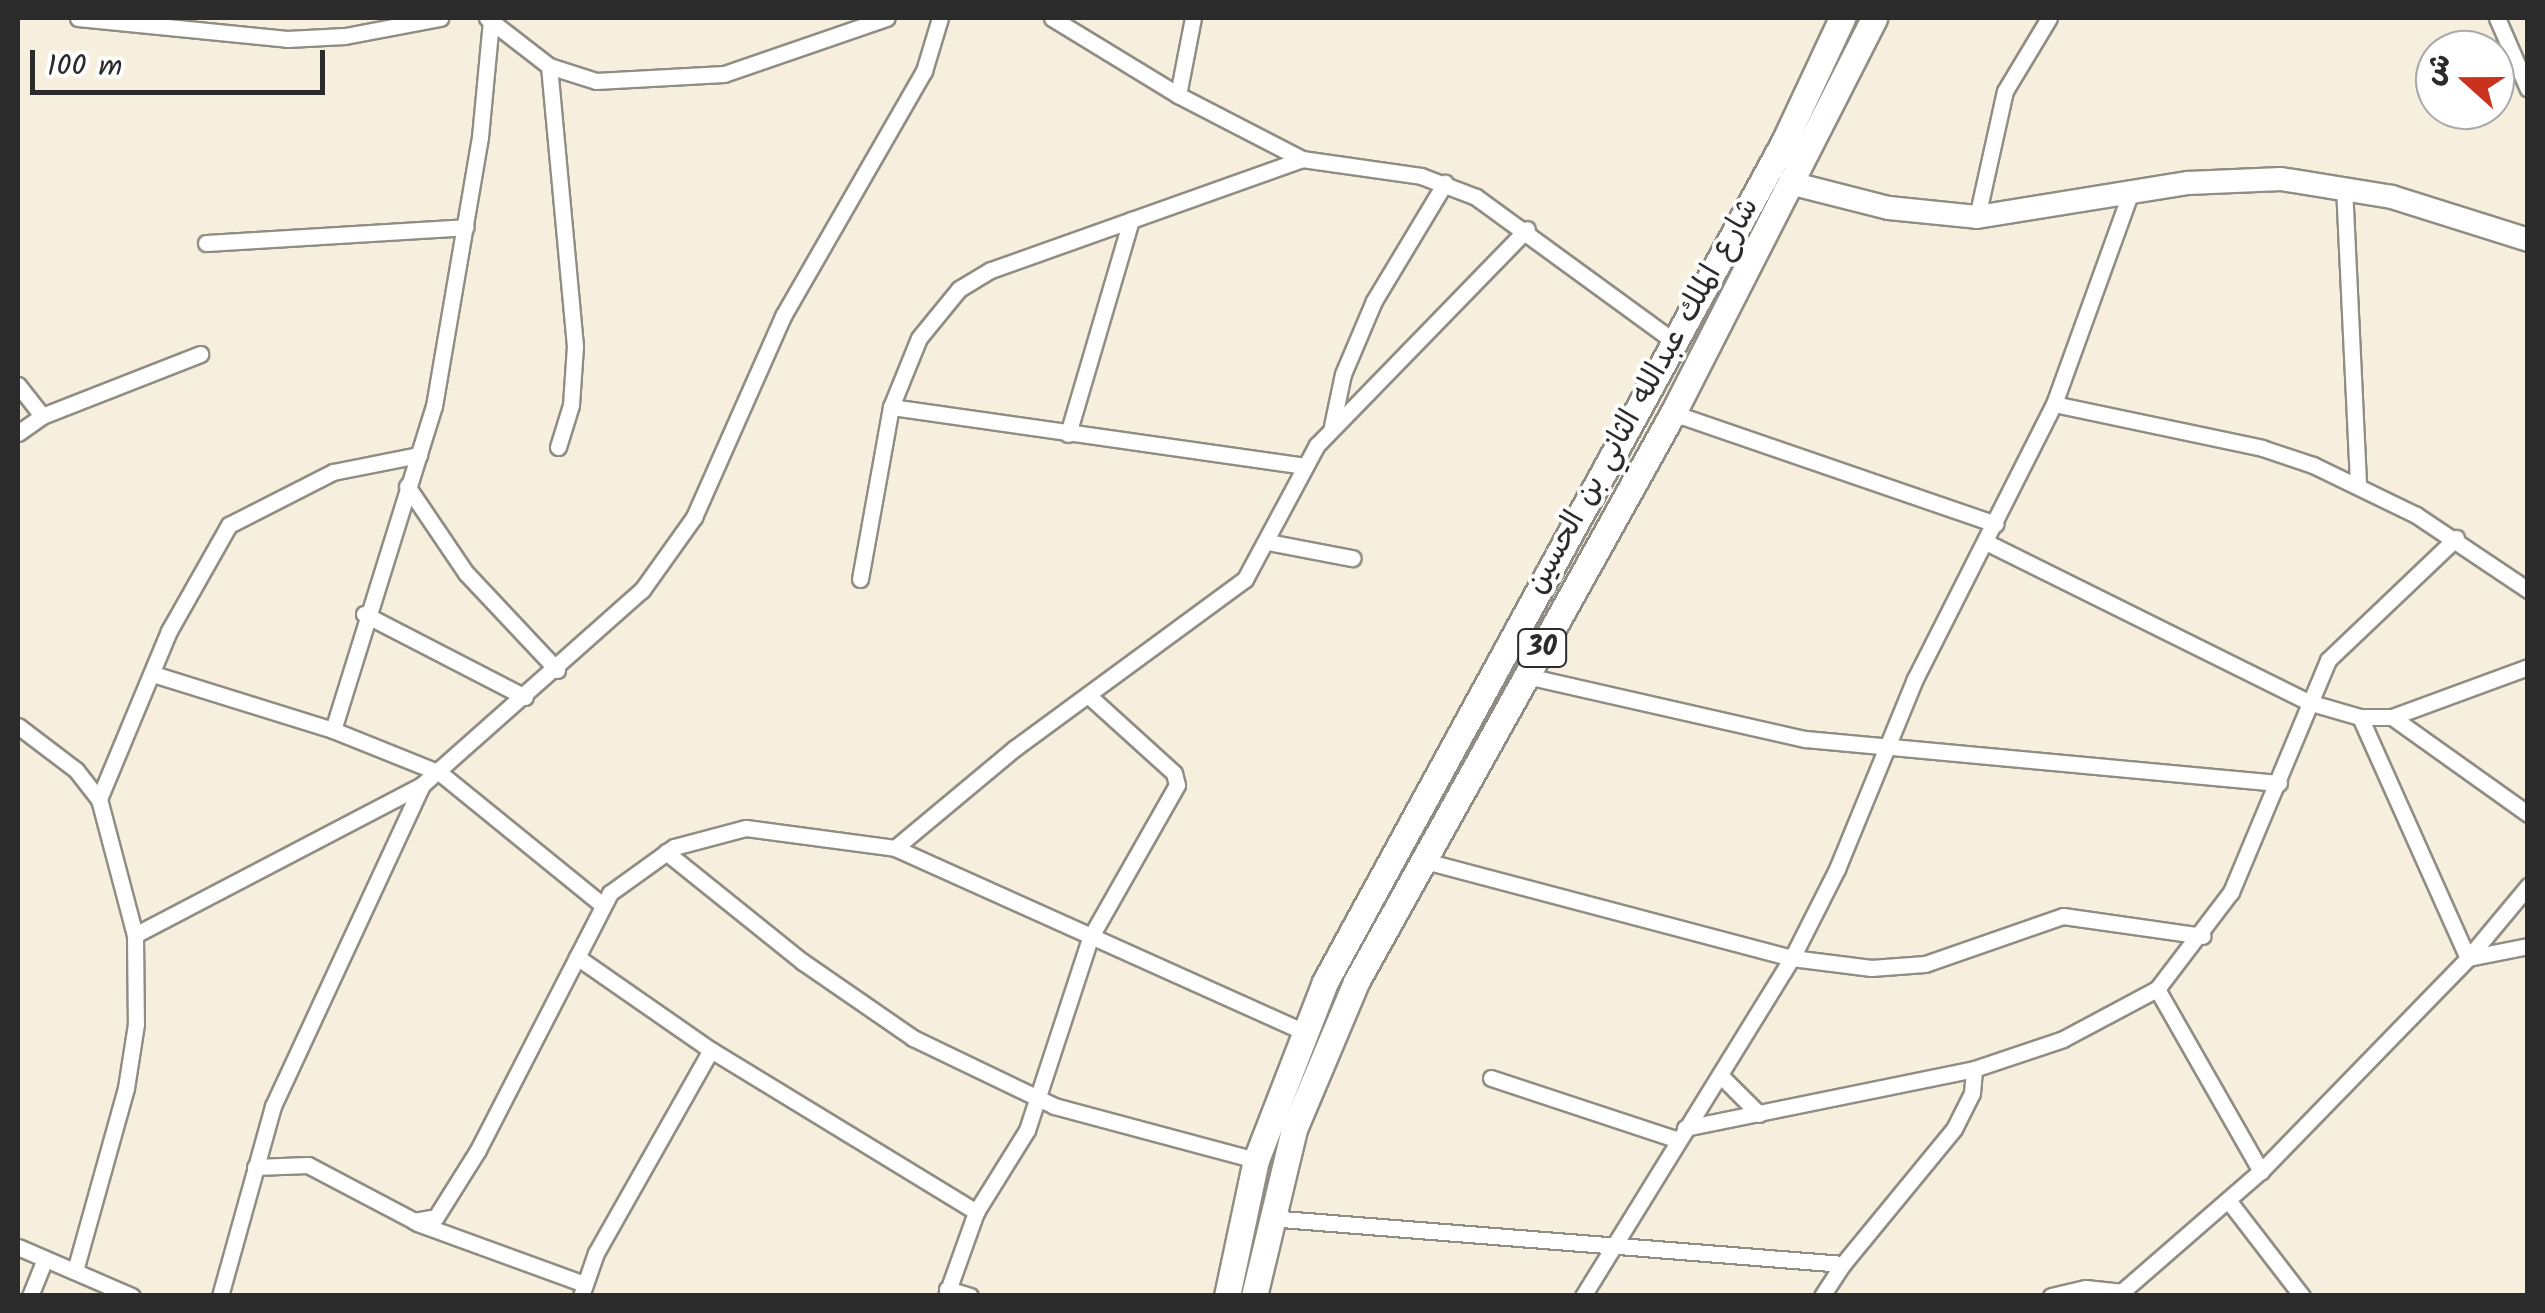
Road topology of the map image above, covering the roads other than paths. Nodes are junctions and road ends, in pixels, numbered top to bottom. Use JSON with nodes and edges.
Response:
{"nodes":[{"id":1,"x":78,"y":18,"type":"edge"},
{"id":2,"x":440,"y":18,"type":"edge"},
{"id":3,"x":842,"y":18,"type":"edge"},
{"id":4,"x":887,"y":18,"type":"edge"},
{"id":5,"x":940,"y":18,"type":"edge"},
{"id":6,"x":1052,"y":18,"type":"edge"},
{"id":7,"x":1194,"y":18,"type":"edge"},
{"id":8,"x":1842,"y":18,"type":"edge"},
{"id":9,"x":1874,"y":18,"type":"edge"},
{"id":10,"x":2049,"y":18,"type":"edge"},
{"id":11,"x":2497,"y":18,"type":"edge"},
{"id":12,"x":489,"y":19,"type":"edge"},
{"id":13,"x":840,"y":35,"type":"junction"},
{"id":14,"x":549,"y":66,"type":"junction"},
{"id":15,"x":2528,"y":90,"type":"edge"},
{"id":16,"x":1178,"y":96,"type":"junction"},
{"id":17,"x":1302,"y":159,"type":"junction"},
{"id":18,"x":1445,"y":182,"type":"junction"},
{"id":19,"x":1794,"y":184,"type":"junction"},
{"id":20,"x":2344,"y":186,"type":"junction"},
{"id":21,"x":2131,"y":191,"type":"junction"},
{"id":22,"x":1977,"y":217,"type":"junction"},
{"id":23,"x":1131,"y":220,"type":"junction"},
{"id":24,"x":466,"y":227,"type":"junction"},
{"id":25,"x":1527,"y":230,"type":"junction"},
{"id":26,"x":2528,"y":240,"type":"edge"},
{"id":27,"x":206,"y":243,"type":"dead end"},
{"id":28,"x":1675,"y":342,"type":"junction"},
{"id":29,"x":200,"y":354,"type":"dead end"},
{"id":30,"x":18,"y":385,"type":"edge"},
{"id":31,"x":2054,"y":404,"type":"junction"},
{"id":32,"x":892,"y":407,"type":"junction"},
{"id":33,"x":1672,"y":413,"type":"junction"},
{"id":34,"x":42,"y":416,"type":"junction"},
{"id":35,"x":1332,"y":426,"type":"junction"},
{"id":36,"x":18,"y":433,"type":"edge"},
{"id":37,"x":1068,"y":434,"type":"junction"},
{"id":38,"x":558,"y":448,"type":"dead end"},
{"id":39,"x":418,"y":455,"type":"junction"},
{"id":40,"x":1305,"y":466,"type":"junction"},
{"id":41,"x":2358,"y":484,"type":"junction"},
{"id":42,"x":406,"y":486,"type":"junction"},
{"id":43,"x":1996,"y":524,"type":"junction"},
{"id":44,"x":2456,"y":538,"type":"junction"},
{"id":45,"x":1268,"y":542,"type":"junction"},
{"id":46,"x":1986,"y":542,"type":"junction"},
{"id":47,"x":1352,"y":558,"type":"dead end"},
{"id":48,"x":860,"y":578,"type":"dead end"},
{"id":49,"x":2528,"y":590,"type":"edge"},
{"id":50,"x":364,"y":614,"type":"junction"},
{"id":51,"x":2528,"y":667,"type":"edge"},
{"id":52,"x":557,"y":670,"type":"junction"},
{"id":53,"x":153,"y":674,"type":"junction"},
{"id":54,"x":1527,"y":676,"type":"junction"},
{"id":55,"x":1088,"y":695,"type":"junction"},
{"id":56,"x":525,"y":697,"type":"junction"},
{"id":57,"x":2308,"y":702,"type":"junction"},
{"id":58,"x":1471,"y":712,"type":"junction"},
{"id":59,"x":2360,"y":717,"type":"junction"},
{"id":60,"x":2392,"y":717,"type":"junction"},
{"id":61,"x":1498,"y":725,"type":"junction"},
{"id":62,"x":18,"y":726,"type":"edge"},
{"id":63,"x":333,"y":730,"type":"junction"},
{"id":64,"x":1455,"y":740,"type":"junction"},
{"id":65,"x":1884,"y":746,"type":"junction"},
{"id":66,"x":1482,"y":754,"type":"junction"},
{"id":67,"x":440,"y":773,"type":"junction"},
{"id":68,"x":2279,"y":783,"type":"junction"},
{"id":69,"x":422,"y":785,"type":"junction"},
{"id":70,"x":100,"y":800,"type":"junction"},
{"id":71,"x":2528,"y":814,"type":"edge"},
{"id":72,"x":896,"y":848,"type":"junction"},
{"id":73,"x":666,"y":852,"type":"junction"},
{"id":74,"x":1422,"y":860,"type":"junction"},
{"id":75,"x":2528,"y":886,"type":"edge"},
{"id":76,"x":602,"y":904,"type":"junction"},
{"id":77,"x":135,"y":935,"type":"junction"},
{"id":78,"x":2203,"y":936,"type":"junction"},
{"id":79,"x":1090,"y":938,"type":"junction"},
{"id":80,"x":2528,"y":946,"type":"edge"},
{"id":81,"x":577,"y":957,"type":"junction"},
{"id":82,"x":1792,"y":958,"type":"junction"},
{"id":83,"x":2468,"y":958,"type":"junction"},
{"id":84,"x":2157,"y":988,"type":"junction"},
{"id":85,"x":1302,"y":1031,"type":"junction"},
{"id":86,"x":711,"y":1050,"type":"junction"},
{"id":87,"x":1974,"y":1069,"type":"junction"},
{"id":88,"x":1720,"y":1074,"type":"junction"},
{"id":89,"x":1491,"y":1078,"type":"dead end"},
{"id":90,"x":1038,"y":1100,"type":"junction"},
{"id":91,"x":1758,"y":1114,"type":"junction"},
{"id":92,"x":1681,"y":1134,"type":"junction"},
{"id":93,"x":1256,"y":1160,"type":"junction"},
{"id":94,"x":255,"y":1167,"type":"junction"},
{"id":95,"x":2261,"y":1172,"type":"junction"},
{"id":96,"x":2228,"y":1200,"type":"junction"},
{"id":97,"x":976,"y":1212,"type":"junction"},
{"id":98,"x":1269,"y":1218,"type":"junction"},
{"id":99,"x":414,"y":1221,"type":"junction"},
{"id":100,"x":18,"y":1248,"type":"edge"},
{"id":101,"x":1610,"y":1249,"type":"junction"},
{"id":102,"x":46,"y":1260,"type":"junction"},
{"id":103,"x":1842,"y":1264,"type":"junction"},
{"id":104,"x":75,"y":1271,"type":"junction"},
{"id":105,"x":581,"y":1289,"type":"edge"},
{"id":106,"x":946,"y":1292,"type":"edge"},
{"id":107,"x":2119,"y":1294,"type":"edge"},
{"id":108,"x":30,"y":1296,"type":"edge"},
{"id":109,"x":132,"y":1296,"type":"edge"},
{"id":110,"x":220,"y":1296,"type":"edge"},
{"id":111,"x":970,"y":1296,"type":"edge"},
{"id":112,"x":1227,"y":1296,"type":"edge"},
{"id":113,"x":1254,"y":1296,"type":"edge"},
{"id":114,"x":1583,"y":1296,"type":"edge"},
{"id":115,"x":1822,"y":1296,"type":"edge"},
{"id":116,"x":2051,"y":1296,"type":"edge"},
{"id":117,"x":2302,"y":1296,"type":"edge"}],
"edges":[{"from":1,"to":2,"type":"street"},
{"from":3,"to":13,"type":"street"},
{"from":4,"to":13,"type":"street"},
{"from":5,"to":52,"type":"street"},
{"from":6,"to":16,"type":"street"},
{"from":7,"to":16,"type":"street"},
{"from":8,"to":28,"type":"main road","name":"شارع الملك عبدالله الثاني بن الحسين","number":"30"},
{"from":9,"to":19,"type":"main road","name":"شارع الملك عبدالله الثاني بن الحسين","number":"30"},
{"from":10,"to":22,"type":"street"},
{"from":11,"to":15,"type":"street"},
{"from":12,"to":14,"type":"street"},
{"from":12,"to":24,"type":"street"},
{"from":13,"to":14,"type":"street"},
{"from":14,"to":38,"type":"street"},
{"from":16,"to":17,"type":"street"},
{"from":17,"to":18,"type":"street"},
{"from":17,"to":23,"type":"street"},
{"from":18,"to":25,"type":"street"},
{"from":18,"to":35,"type":"street"},
{"from":19,"to":22,"type":"street"},
{"from":19,"to":33,"type":"main road","name":"شارع الملك عبدالله الثاني بن الحسين","number":"30"},
{"from":20,"to":21,"type":"street"},
{"from":20,"to":26,"type":"street"},
{"from":20,"to":41,"type":"street"},
{"from":21,"to":22,"type":"street"},
{"from":21,"to":31,"type":"street"},
{"from":23,"to":32,"type":"street"},
{"from":23,"to":37,"type":"street"},
{"from":24,"to":27,"type":"street"},
{"from":24,"to":39,"type":"street"},
{"from":25,"to":28,"type":"street"},
{"from":25,"to":35,"type":"street"},
{"from":28,"to":58,"type":"main road","name":"شارع الملك عبدالله الثاني بن الحسين","number":"30"},
{"from":29,"to":34,"type":"street"},
{"from":30,"to":34,"type":"street"},
{"from":31,"to":41,"type":"street"},
{"from":31,"to":43,"type":"street"},
{"from":32,"to":37,"type":"street"},
{"from":32,"to":48,"type":"street"},
{"from":33,"to":43,"type":"street"},
{"from":33,"to":54,"type":"main road","name":"شارع الملك عبدالله الثاني بن الحسين","number":"30"},
{"from":34,"to":36,"type":"street"},
{"from":35,"to":40,"type":"street"},
{"from":37,"to":40,"type":"street"},
{"from":39,"to":42,"type":"street"},
{"from":39,"to":53,"type":"street"},
{"from":40,"to":45,"type":"street"},
{"from":41,"to":44,"type":"street"},
{"from":42,"to":50,"type":"street"},
{"from":42,"to":52,"type":"street"},
{"from":43,"to":46,"type":"street"},
{"from":44,"to":49,"type":"street"},
{"from":44,"to":57,"type":"street"},
{"from":45,"to":47,"type":"street"},
{"from":45,"to":55,"type":"street"},
{"from":46,"to":57,"type":"street"},
{"from":46,"to":65,"type":"street"},
{"from":50,"to":56,"type":"street"},
{"from":50,"to":63,"type":"street"},
{"from":51,"to":60,"type":"street"},
{"from":52,"to":56,"type":"street"},
{"from":53,"to":63,"type":"street"},
{"from":53,"to":70,"type":"street"},
{"from":54,"to":61,"type":"main road","name":"شارع الملك عبدالله الثاني بن الحسين","number":"30"},
{"from":54,"to":65,"type":"street"},
{"from":55,"to":72,"type":"street"},
{"from":55,"to":79,"type":"street"},
{"from":56,"to":67,"type":"street"},
{"from":57,"to":59,"type":"street"},
{"from":57,"to":68,"type":"street"},
{"from":58,"to":61,"type":"main road"},
{"from":58,"to":64,"type":"main road","name":"شارع الملك عبدالله الثاني بن الحسين","number":"30"},
{"from":59,"to":60,"type":"street"},
{"from":59,"to":83,"type":"street"},
{"from":60,"to":71,"type":"street"},
{"from":61,"to":66,"type":"main road","name":"شارع الملك عبدالله الثاني بن الحسين","number":"30"},
{"from":62,"to":70,"type":"street"},
{"from":63,"to":67,"type":"street"},
{"from":64,"to":66,"type":"main road"},
{"from":64,"to":85,"type":"main road","name":"شارع الملك عبدالله الثاني بن الحسين","number":"30"},
{"from":65,"to":68,"type":"street"},
{"from":65,"to":82,"type":"street"},
{"from":66,"to":74,"type":"main road","name":"شارع الملك عبدالله الثاني بن الحسين","number":"30"},
{"from":67,"to":69,"type":"street"},
{"from":67,"to":76,"type":"street"},
{"from":68,"to":78,"type":"street"},
{"from":69,"to":77,"type":"street"},
{"from":69,"to":94,"type":"street"},
{"from":70,"to":77,"type":"street"},
{"from":72,"to":73,"type":"street"},
{"from":72,"to":79,"type":"street"},
{"from":73,"to":76,"type":"street"},
{"from":73,"to":90,"type":"street"},
{"from":74,"to":82,"type":"street"},
{"from":74,"to":98,"type":"main road","name":"شارع الملك عبدالله الثاني بن الحسين","number":"30"},
{"from":75,"to":83,"type":"street"},
{"from":76,"to":81,"type":"street"},
{"from":77,"to":104,"type":"street"},
{"from":78,"to":82,"type":"street"},
{"from":78,"to":84,"type":"street"},
{"from":79,"to":85,"type":"street"},
{"from":79,"to":90,"type":"street"},
{"from":80,"to":83,"type":"street"},
{"from":81,"to":86,"type":"street"},
{"from":81,"to":99,"type":"street"},
{"from":82,"to":88,"type":"street"},
{"from":83,"to":95,"type":"street"},
{"from":84,"to":87,"type":"street"},
{"from":84,"to":95,"type":"street"},
{"from":85,"to":93,"type":"main road","name":"شارع الملك عبدالله الثاني بن الحسين","number":"30"},
{"from":86,"to":97,"type":"street"},
{"from":86,"to":105,"type":"street"},
{"from":87,"to":91,"type":"street"},
{"from":87,"to":103,"type":"street"},
{"from":88,"to":91,"type":"street"},
{"from":88,"to":92,"type":"street"},
{"from":89,"to":92,"type":"street"},
{"from":90,"to":93,"type":"street"},
{"from":90,"to":97,"type":"street"},
{"from":91,"to":92,"type":"street"},
{"from":92,"to":101,"type":"street"},
{"from":93,"to":112,"type":"main road","name":"شارع الملك عبدالله الثاني بن الحسين","number":"30"},
{"from":94,"to":99,"type":"street"},
{"from":94,"to":110,"type":"street"},
{"from":95,"to":96,"type":"street"},
{"from":96,"to":107,"type":"street"},
{"from":96,"to":117,"type":"street"},
{"from":97,"to":106,"type":"street"},
{"from":98,"to":101,"type":"street"},
{"from":98,"to":113,"type":"main road","name":"شارع الملك عبدالله الثاني بن الحسين","number":"30"},
{"from":99,"to":105,"type":"street"},
{"from":100,"to":102,"type":"street"},
{"from":101,"to":103,"type":"street"},
{"from":101,"to":114,"type":"street"},
{"from":102,"to":104,"type":"street"},
{"from":102,"to":108,"type":"street"},
{"from":103,"to":115,"type":"street"},
{"from":104,"to":109,"type":"street"},
{"from":106,"to":111,"type":"street"},
{"from":107,"to":116,"type":"street"}]}
